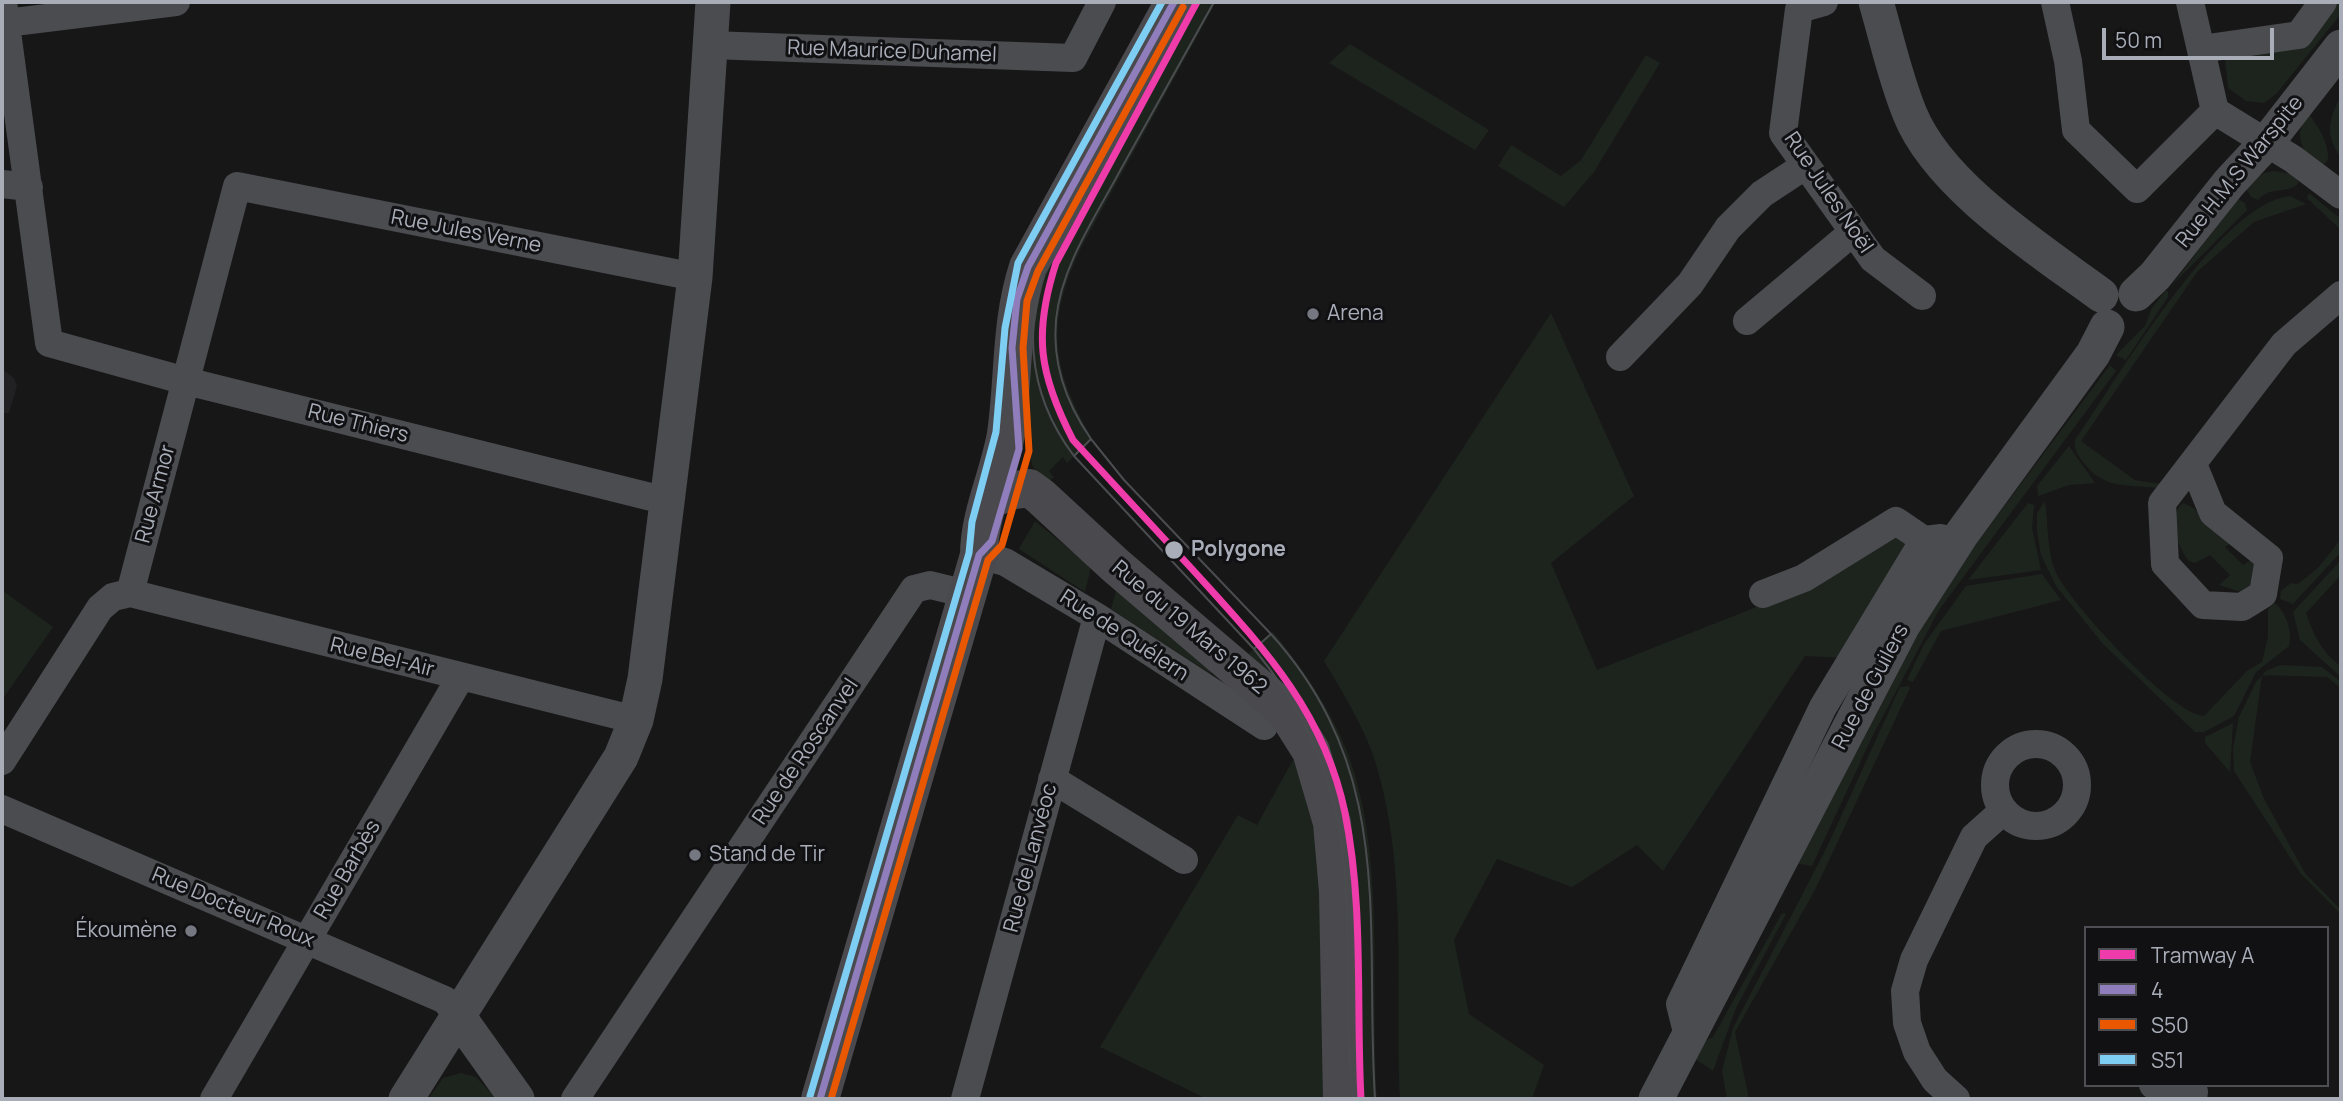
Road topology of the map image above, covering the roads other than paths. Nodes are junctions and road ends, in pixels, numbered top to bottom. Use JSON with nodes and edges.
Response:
{"nodes":[{"id":1,"x":176,"y":2,"type":"edge"},
{"id":2,"x":713,"y":2,"type":"edge"},
{"id":3,"x":1102,"y":2,"type":"edge"},
{"id":4,"x":1174,"y":2,"type":"edge"},
{"id":5,"x":1825,"y":2,"type":"edge"},
{"id":6,"x":1875,"y":2,"type":"edge"},
{"id":7,"x":2055,"y":2,"type":"edge"},
{"id":8,"x":2190,"y":2,"type":"edge"},
{"id":9,"x":2323,"y":2,"type":"edge"},
{"id":10,"x":4,"y":12,"type":"edge"},
{"id":11,"x":712,"y":45,"type":"junction"},
{"id":12,"x":2341,"y":47,"type":"edge"},
{"id":13,"x":2201,"y":49,"type":"junction"},
{"id":14,"x":2216,"y":111,"type":"junction"},
{"id":15,"x":2267,"y":142,"type":"junction"},
{"id":16,"x":1806,"y":165,"type":"junction"},
{"id":17,"x":15,"y":185,"type":"edge"},
{"id":18,"x":237,"y":186,"type":"joint"},
{"id":19,"x":2341,"y":195,"type":"edge"},
{"id":20,"x":1853,"y":232,"type":"junction"},
{"id":21,"x":695,"y":277,"type":"junction"},
{"id":22,"x":2341,"y":295,"type":"edge"},
{"id":23,"x":1923,"y":296,"type":"dead end"},
{"id":24,"x":2104,"y":311,"type":"junction"},
{"id":25,"x":1747,"y":321,"type":"dead end"},
{"id":26,"x":1012,"y":348,"type":"junction"},
{"id":27,"x":1620,"y":357,"type":"dead end"},
{"id":28,"x":186,"y":381,"type":"junction"},
{"id":29,"x":2193,"y":464,"type":"junction"},
{"id":30,"x":1009,"y":493,"type":"junction"},
{"id":31,"x":667,"y":501,"type":"junction"},
{"id":32,"x":1961,"y":535,"type":"junction"},
{"id":33,"x":1924,"y":540,"type":"junction"},
{"id":34,"x":979,"y":555,"type":"junction"},
{"id":35,"x":130,"y":593,"type":"junction"},
{"id":36,"x":967,"y":594,"type":"junction"},
{"id":37,"x":1763,"y":594,"type":"dead end"},
{"id":38,"x":1097,"y":617,"type":"junction"},
{"id":39,"x":460,"y":678,"type":"junction"},
{"id":40,"x":636,"y":720,"type":"junction"},
{"id":41,"x":1264,"y":726,"type":"dead end"},
{"id":42,"x":2,"y":761,"type":"edge"},
{"id":43,"x":1052,"y":779,"type":"junction"},
{"id":44,"x":2,"y":809,"type":"edge"},
{"id":45,"x":2003,"y":811,"type":"dead end"},
{"id":46,"x":1776,"y":837,"type":"junction"},
{"id":47,"x":1184,"y":860,"type":"dead end"},
{"id":48,"x":308,"y":940,"type":"junction"},
{"id":49,"x":458,"y":1016,"type":"junction"},
{"id":50,"x":2167,"y":1087,"type":"edge"},
{"id":51,"x":1660,"y":1098,"type":"edge"},
{"id":52,"x":214,"y":1099,"type":"edge"},
{"id":53,"x":405,"y":1099,"type":"edge"},
{"id":54,"x":517,"y":1099,"type":"edge"},
{"id":55,"x":575,"y":1099,"type":"edge"},
{"id":56,"x":820,"y":1099,"type":"edge"},
{"id":57,"x":965,"y":1099,"type":"edge"},
{"id":58,"x":1342,"y":1099,"type":"edge"},
{"id":59,"x":1956,"y":1099,"type":"edge"},
{"id":60,"x":2193,"y":1099,"type":"edge"}],
"edges":[{"from":1,"to":10,"type":"street"},
{"from":2,"to":11,"type":"street"},
{"from":3,"to":11,"type":"street","name":"Rue Maurice Duhamel"},
{"from":4,"to":26,"type":"main road"},
{"from":5,"to":16,"type":"street","name":"Rue Jules Noël"},
{"from":6,"to":24,"type":"street"},
{"from":7,"to":14,"type":"street"},
{"from":8,"to":13,"type":"street"},
{"from":9,"to":13,"type":"street"},
{"from":10,"to":17,"type":"street"},
{"from":11,"to":21,"type":"street"},
{"from":12,"to":15,"type":"street","name":"Rue H.M.S Warspite"},
{"from":13,"to":14,"type":"street"},
{"from":14,"to":15,"type":"street"},
{"from":15,"to":19,"type":"street"},
{"from":15,"to":24,"type":"street","name":"Rue H.M.S Warspite"},
{"from":16,"to":20,"type":"street","name":"Rue Jules Noël"},
{"from":16,"to":27,"type":"street"},
{"from":17,"to":28,"type":"street","name":"Rue Thiers"},
{"from":18,"to":21,"type":"street","name":"Rue Jules Verne"},
{"from":18,"to":28,"type":"street","name":"Rue Armor"},
{"from":20,"to":23,"type":"street","name":"Rue Jules Noël"},
{"from":20,"to":25,"type":"street"},
{"from":21,"to":31,"type":"street"},
{"from":22,"to":29,"type":"street"},
{"from":24,"to":32,"type":"street","name":"Rue de Guilers"},
{"from":26,"to":30,"type":"main road"},
{"from":26,"to":30,"type":"main road"},
{"from":28,"to":31,"type":"street","name":"Rue Thiers"},
{"from":28,"to":35,"type":"street","name":"Rue Armor"},
{"from":29,"to":29,"type":"street"},
{"from":30,"to":34,"type":"main road"},
{"from":30,"to":58,"type":"main road","name":"Rue du 19 Mars 1962"},
{"from":31,"to":40,"type":"street"},
{"from":32,"to":33,"type":"street"},
{"from":32,"to":46,"type":"street","name":"Rue de Guilers"},
{"from":33,"to":37,"type":"street"},
{"from":33,"to":46,"type":"street","name":"Rue de Guilers"},
{"from":34,"to":36,"type":"main road"},
{"from":34,"to":38,"type":"street","name":"Rue de Quélern"},
{"from":35,"to":39,"type":"street","name":"Rue Bel-Air"},
{"from":35,"to":42,"type":"street"},
{"from":36,"to":55,"type":"street","name":"Rue de Roscanvel"},
{"from":36,"to":56,"type":"main road"},
{"from":38,"to":41,"type":"street","name":"Rue de Quélern"},
{"from":38,"to":43,"type":"street","name":"Rue de Lanvéoc"},
{"from":39,"to":40,"type":"street","name":"Rue Bel-Air"},
{"from":39,"to":48,"type":"street","name":"Rue Barbès"},
{"from":40,"to":49,"type":"street"},
{"from":43,"to":47,"type":"street"},
{"from":43,"to":57,"type":"street","name":"Rue de Lanvéoc"},
{"from":44,"to":48,"type":"street","name":"Rue Docteur Roux"},
{"from":45,"to":59,"type":"street"},
{"from":46,"to":51,"type":"street","name":"Rue de Guilers"},
{"from":48,"to":49,"type":"street","name":"Rue Docteur Roux"},
{"from":48,"to":52,"type":"street","name":"Rue Barbès"},
{"from":49,"to":53,"type":"street"},
{"from":49,"to":54,"type":"street"},
{"from":50,"to":60,"type":"street"}]}
